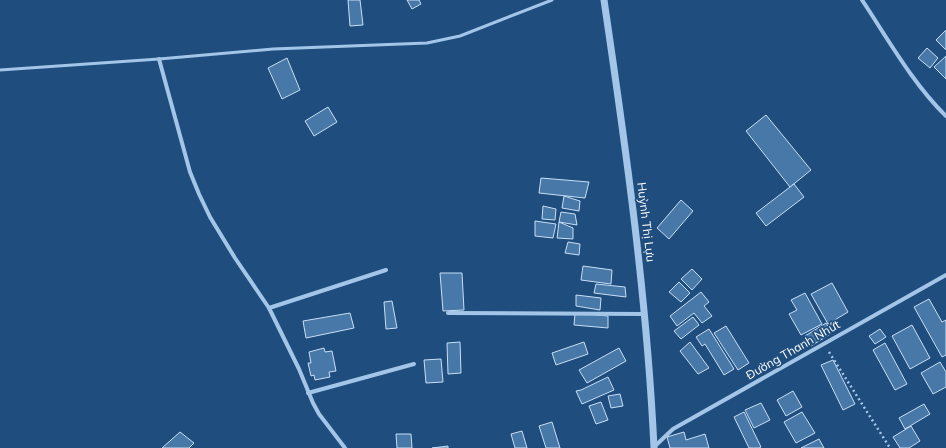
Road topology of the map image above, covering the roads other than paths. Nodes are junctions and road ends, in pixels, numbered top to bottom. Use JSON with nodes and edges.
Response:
{"nodes":[{"id":1,"x":552,"y":0,"type":"edge"},
{"id":2,"x":604,"y":0,"type":"edge"},
{"id":3,"x":862,"y":0,"type":"edge"},
{"id":4,"x":159,"y":59,"type":"junction"},
{"id":5,"x":0,"y":70,"type":"edge"},
{"id":6,"x":946,"y":116,"type":"edge"},
{"id":7,"x":386,"y":270,"type":"dead end"},
{"id":8,"x":946,"y":275,"type":"edge"},
{"id":9,"x":269,"y":308,"type":"junction"},
{"id":10,"x":448,"y":313,"type":"dead end"},
{"id":11,"x":644,"y":314,"type":"junction"},
{"id":12,"x":414,"y":364,"type":"dead end"},
{"id":13,"x":308,"y":393,"type":"junction"},
{"id":14,"x":344,"y":448,"type":"edge"},
{"id":15,"x":653,"y":448,"type":"edge"}],
"edges":[{"from":1,"to":4,"type":"lane"},
{"from":2,"to":11,"type":"street","name":"Huỳnh Thị Lựu"},
{"from":3,"to":6,"type":"street"},
{"from":4,"to":5,"type":"lane"},
{"from":4,"to":9,"type":"street"},
{"from":7,"to":9,"type":"street"},
{"from":8,"to":15,"type":"street","name":"Đường Thanh Nhứt"},
{"from":9,"to":13,"type":"street"},
{"from":10,"to":11,"type":"street"},
{"from":11,"to":15,"type":"street","name":"Huỳnh Thị Lựu"},
{"from":12,"to":13,"type":"street"},
{"from":13,"to":14,"type":"street"}]}
